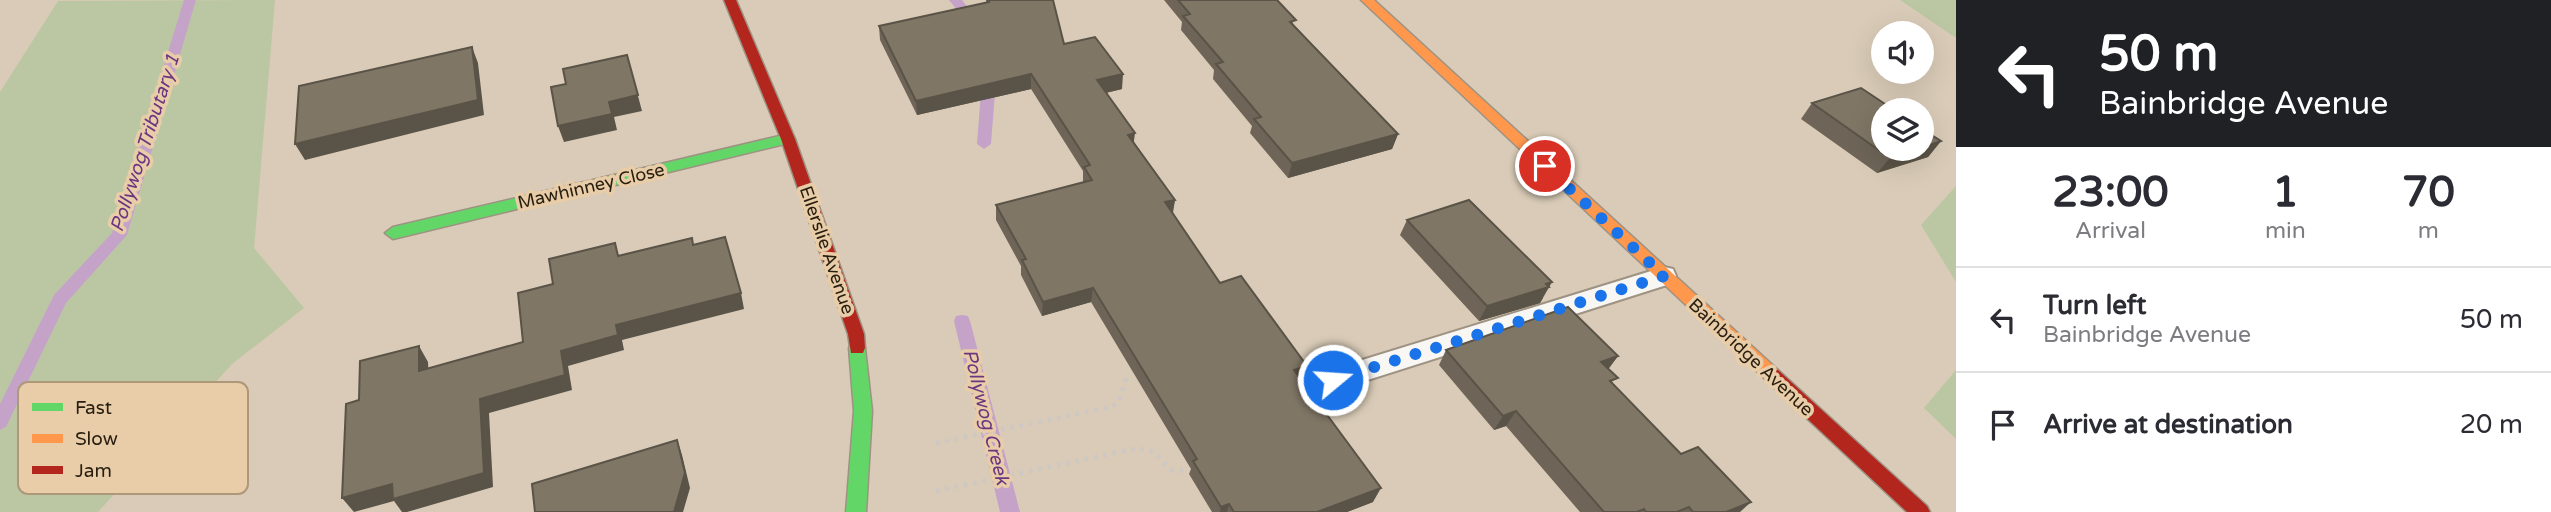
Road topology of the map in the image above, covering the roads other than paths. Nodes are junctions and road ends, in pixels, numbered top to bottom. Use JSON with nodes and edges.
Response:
{"nodes":[{"id":1,"x":730,"y":0,"type":"edge"},
{"id":2,"x":1367,"y":0,"type":"edge"},
{"id":3,"x":788,"y":139,"type":"junction"},
{"id":4,"x":393,"y":233,"type":"dead end"},
{"id":5,"x":1664,"y":276,"type":"junction"},
{"id":6,"x":1333,"y":380,"type":"dead end"},
{"id":7,"x":856,"y":512,"type":"edge"},
{"id":8,"x":1920,"y":512,"type":"edge"}],
"edges":[{"from":1,"to":3,"type":"street","name":"Ellerslie Avenue"},
{"from":2,"to":5,"type":"street","name":"Bainbridge Avenue"},
{"from":3,"to":4,"type":"street","name":"Mawhinney Close"},
{"from":3,"to":7,"type":"street","name":"Ellerslie Avenue"},
{"from":5,"to":6,"type":"lane"},
{"from":5,"to":8,"type":"street","name":"Bainbridge Avenue"}]}
